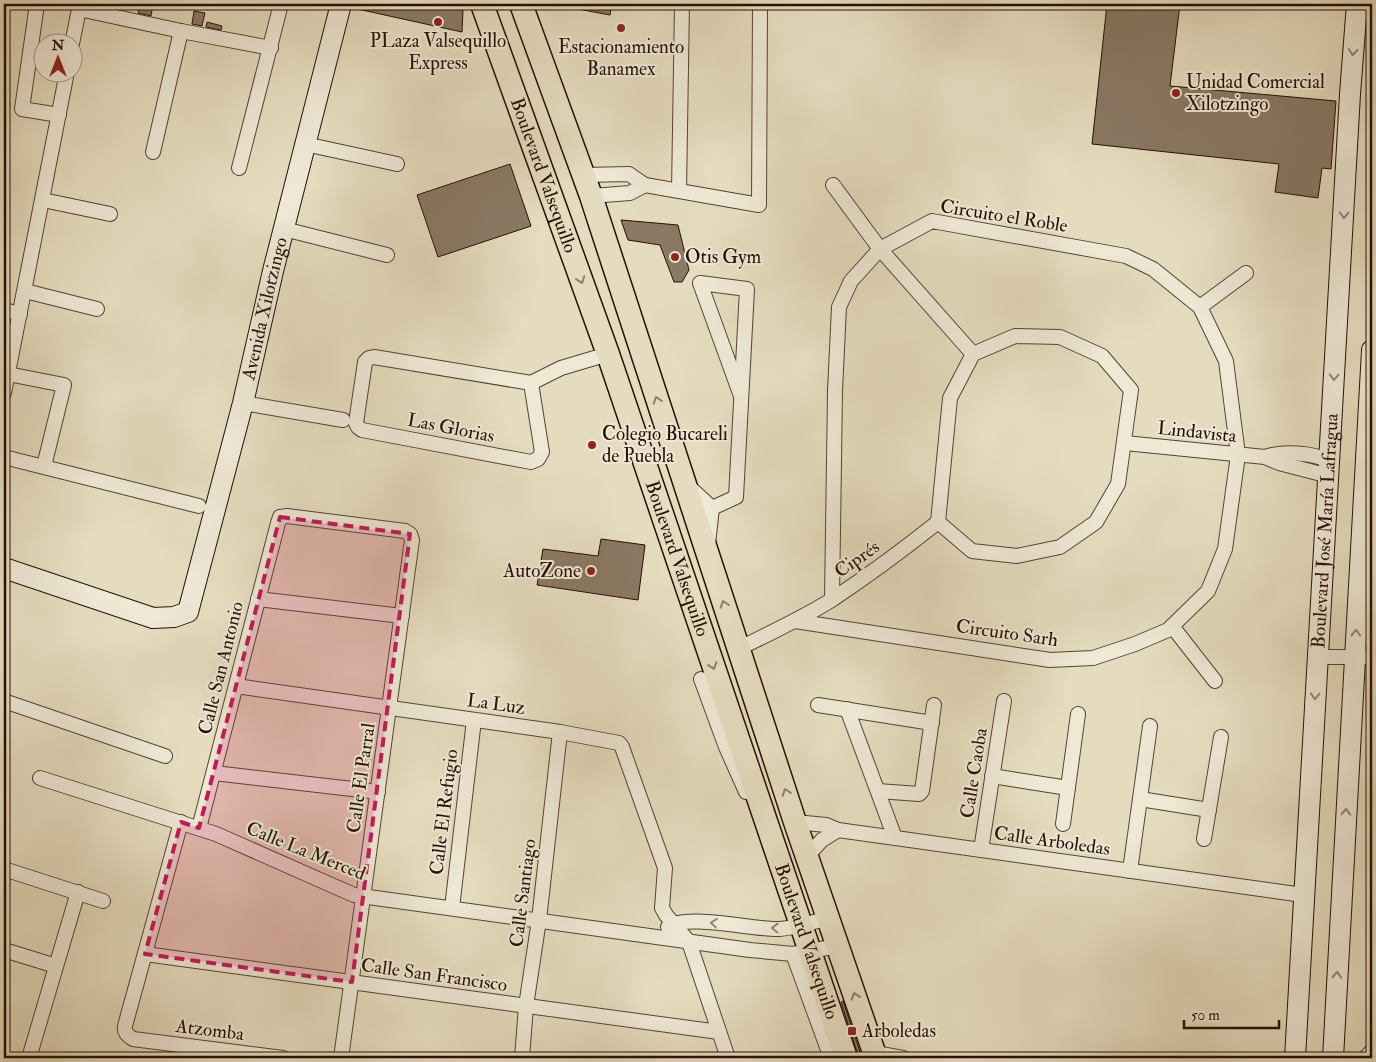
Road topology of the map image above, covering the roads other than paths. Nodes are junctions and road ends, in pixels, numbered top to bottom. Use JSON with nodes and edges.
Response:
{"nodes":[{"id":1,"x":37,"y":4,"type":"edge"},
{"id":2,"x":281,"y":4,"type":"edge"},
{"id":3,"x":340,"y":4,"type":"edge"},
{"id":4,"x":482,"y":4,"type":"edge"},
{"id":5,"x":521,"y":4,"type":"edge"},
{"id":6,"x":682,"y":4,"type":"edge"},
{"id":7,"x":760,"y":4,"type":"edge"},
{"id":8,"x":1357,"y":4,"type":"edge"},
{"id":9,"x":79,"y":6,"type":"edge"},
{"id":10,"x":181,"y":31,"type":"junction"},
{"id":11,"x":74,"y":32,"type":"edge"},
{"id":12,"x":271,"y":48,"type":"junction"},
{"id":13,"x":65,"y":82,"type":"edge"},
{"id":14,"x":59,"y":116,"type":"junction"},
{"id":15,"x":305,"y":144,"type":"junction"},
{"id":16,"x":153,"y":152,"type":"dead end"},
{"id":17,"x":397,"y":164,"type":"dead end"},
{"id":18,"x":239,"y":168,"type":"dead end"},
{"id":19,"x":584,"y":175,"type":"junction"},
{"id":20,"x":645,"y":185,"type":"junction"},
{"id":21,"x":833,"y":185,"type":"dead end"},
{"id":22,"x":680,"y":191,"type":"junction"},
{"id":23,"x":591,"y":196,"type":"junction"},
{"id":24,"x":43,"y":200,"type":"junction"},
{"id":25,"x":110,"y":214,"type":"dead end"},
{"id":26,"x":284,"y":229,"type":"junction"},
{"id":27,"x":880,"y":249,"type":"junction"},
{"id":28,"x":387,"y":255,"type":"dead end"},
{"id":29,"x":1246,"y":273,"type":"dead end"},
{"id":30,"x":25,"y":291,"type":"junction"},
{"id":31,"x":1200,"y":307,"type":"junction"},
{"id":32,"x":96,"y":309,"type":"dead end"},
{"id":33,"x":4,"y":310,"type":"edge"},
{"id":34,"x":20,"y":314,"type":"junction"},
{"id":35,"x":1372,"y":350,"type":"edge"},
{"id":36,"x":608,"y":354,"type":"junction"},
{"id":37,"x":973,"y":354,"type":"junction"},
{"id":38,"x":8,"y":374,"type":"junction"},
{"id":39,"x":531,"y":383,"type":"junction"},
{"id":40,"x":1371,"y":384,"type":"edge"},
{"id":41,"x":4,"y":393,"type":"edge"},
{"id":42,"x":741,"y":396,"type":"junction"},
{"id":43,"x":243,"y":403,"type":"junction"},
{"id":44,"x":343,"y":420,"type":"dead end"},
{"id":45,"x":1125,"y":443,"type":"junction"},
{"id":46,"x":1238,"y":455,"type":"junction"},
{"id":47,"x":4,"y":457,"type":"edge"},
{"id":48,"x":44,"y":466,"type":"junction"},
{"id":49,"x":1329,"y":469,"type":"junction"},
{"id":50,"x":683,"y":481,"type":"junction"},
{"id":51,"x":199,"y":506,"type":"dead end"},
{"id":52,"x":712,"y":508,"type":"junction"},
{"id":53,"x":938,"y":522,"type":"junction"},
{"id":54,"x":410,"y":534,"type":"joint"},
{"id":55,"x":707,"y":552,"type":"junction"},
{"id":56,"x":4,"y":568,"type":"edge"},
{"id":57,"x":258,"y":599,"type":"junction"},
{"id":58,"x":832,"y":599,"type":"junction"},
{"id":59,"x":402,"y":616,"type":"junction"},
{"id":60,"x":794,"y":621,"type":"junction"},
{"id":61,"x":1172,"y":626,"type":"junction"},
{"id":62,"x":738,"y":649,"type":"junction"},
{"id":63,"x":1318,"y":657,"type":"junction"},
{"id":64,"x":1363,"y":657,"type":"edge"},
{"id":65,"x":701,"y":679,"type":"dead end"},
{"id":66,"x":1215,"y":681,"type":"dead end"},
{"id":67,"x":236,"y":686,"type":"junction"},
{"id":68,"x":4,"y":700,"type":"edge"},
{"id":69,"x":1004,"y":702,"type":"dead end"},
{"id":70,"x":818,"y":705,"type":"dead end"},
{"id":71,"x":934,"y":705,"type":"dead end"},
{"id":72,"x":390,"y":708,"type":"junction"},
{"id":73,"x":847,"y":709,"type":"junction"},
{"id":74,"x":1078,"y":714,"type":"dead end"},
{"id":75,"x":474,"y":720,"type":"junction"},
{"id":76,"x":932,"y":723,"type":"junction"},
{"id":77,"x":1150,"y":726,"type":"dead end"},
{"id":78,"x":560,"y":732,"type":"junction"},
{"id":79,"x":1220,"y":737,"type":"dead end"},
{"id":80,"x":165,"y":756,"type":"dead end"},
{"id":81,"x":214,"y":773,"type":"junction"},
{"id":82,"x":992,"y":776,"type":"junction"},
{"id":83,"x":40,"y":778,"type":"dead end"},
{"id":84,"x":1068,"y":788,"type":"junction"},
{"id":85,"x":750,"y":790,"type":"junction"},
{"id":86,"x":878,"y":791,"type":"junction"},
{"id":87,"x":378,"y":792,"type":"junction"},
{"id":88,"x":1140,"y":799,"type":"junction"},
{"id":89,"x":1209,"y":810,"type":"junction"},
{"id":90,"x":182,"y":822,"type":"junction"},
{"id":91,"x":795,"y":822,"type":"junction"},
{"id":92,"x":1063,"y":824,"type":"dead end"},
{"id":93,"x":199,"y":828,"type":"junction"},
{"id":94,"x":838,"y":830,"type":"junction"},
{"id":95,"x":895,"y":838,"type":"junction"},
{"id":96,"x":1204,"y":839,"type":"dead end"},
{"id":97,"x":981,"y":850,"type":"junction"},
{"id":98,"x":807,"y":856,"type":"junction"},
{"id":99,"x":4,"y":869,"type":"edge"},
{"id":100,"x":1130,"y":871,"type":"junction"},
{"id":101,"x":78,"y":892,"type":"junction"},
{"id":102,"x":1304,"y":895,"type":"junction"},
{"id":103,"x":364,"y":896,"type":"junction"},
{"id":104,"x":103,"y":901,"type":"dead end"},
{"id":105,"x":452,"y":908,"type":"junction"},
{"id":106,"x":828,"y":918,"type":"junction"},
{"id":107,"x":539,"y":920,"type":"junction"},
{"id":108,"x":672,"y":923,"type":"junction"},
{"id":109,"x":800,"y":924,"type":"junction"},
{"id":110,"x":655,"y":936,"type":"junction"},
{"id":111,"x":689,"y":942,"type":"junction"},
{"id":112,"x":838,"y":946,"type":"junction"},
{"id":113,"x":4,"y":950,"type":"edge"},
{"id":114,"x":801,"y":952,"type":"junction"},
{"id":115,"x":145,"y":954,"type":"junction"},
{"id":116,"x":56,"y":966,"type":"junction"},
{"id":117,"x":352,"y":982,"type":"junction"},
{"id":118,"x":526,"y":1006,"type":"junction"},
{"id":119,"x":719,"y":1032,"type":"junction"},
{"id":120,"x":1372,"y":1051,"type":"edge"},
{"id":121,"x":876,"y":1055,"type":"edge"},
{"id":122,"x":28,"y":1058,"type":"edge"},
{"id":123,"x":282,"y":1058,"type":"edge"},
{"id":124,"x":342,"y":1058,"type":"edge"},
{"id":125,"x":522,"y":1058,"type":"edge"},
{"id":126,"x":728,"y":1058,"type":"edge"},
{"id":127,"x":831,"y":1058,"type":"edge"},
{"id":128,"x":846,"y":1058,"type":"edge"},
{"id":129,"x":903,"y":1058,"type":"edge"},
{"id":130,"x":1295,"y":1058,"type":"edge"},
{"id":131,"x":1333,"y":1058,"type":"edge"},
{"id":132,"x":1365,"y":1058,"type":"edge"}],
"edges":[{"from":1,"to":14,"type":"street"},
{"from":2,"to":12,"type":"street"},
{"from":3,"to":15,"type":"main road","name":"Avenida Xilotzingo"},
{"from":4,"to":36,"type":"main road","name":"Boulevard Valsequillo","one_way":true},
{"from":5,"to":19,"type":"main road","name":"Boulevard Valsequillo"},
{"from":6,"to":22,"type":"street"},
{"from":7,"to":22,"type":"street"},
{"from":8,"to":49,"type":"main road","name":"Boulevard José María Lafragua","one_way":true},
{"from":9,"to":10,"type":"street"},
{"from":9,"to":11,"type":"street"},
{"from":10,"to":12,"type":"street"},
{"from":10,"to":16,"type":"street"},
{"from":12,"to":18,"type":"street"},
{"from":13,"to":14,"type":"street"},
{"from":14,"to":24,"type":"street"},
{"from":15,"to":17,"type":"street"},
{"from":15,"to":26,"type":"main road","name":"Avenida Xilotzingo"},
{"from":19,"to":20,"type":"street"},
{"from":19,"to":23,"type":"main road","name":"Boulevard Valsequillo"},
{"from":20,"to":22,"type":"street"},
{"from":20,"to":23,"type":"street"},
{"from":21,"to":27,"type":"street"},
{"from":50,"to":23,"type":"main road","name":"Boulevard Valsequillo","one_way":true},
{"from":24,"to":25,"type":"street"},
{"from":24,"to":30,"type":"street"},
{"from":26,"to":28,"type":"street"},
{"from":26,"to":43,"type":"main road","name":"Avenida Xilotzingo"},
{"from":27,"to":31,"type":"street","name":"Circuito el Roble"},
{"from":27,"to":37,"type":"street"},
{"from":27,"to":58,"type":"street","name":"Circuito el Roble"},
{"from":29,"to":31,"type":"street"},
{"from":30,"to":32,"type":"street"},
{"from":30,"to":34,"type":"street"},
{"from":31,"to":46,"type":"street","name":"Circuito el Roble"},
{"from":33,"to":34,"type":"street"},
{"from":34,"to":38,"type":"street"},
{"from":35,"to":40,"type":"main road","name":"Boulevard José María Lafragua"},
{"from":36,"to":39,"type":"street"},
{"from":36,"to":85,"type":"main road","name":"Boulevard Valsequillo","one_way":true},
{"from":37,"to":45,"type":"street"},
{"from":37,"to":53,"type":"street"},
{"from":38,"to":41,"type":"street"},
{"from":38,"to":48,"type":"street"},
{"from":39,"to":39,"type":"street","name":"Las Glorias"},
{"from":64,"to":40,"type":"main road","name":"Boulevard José María Lafragua","one_way":true},
{"from":42,"to":42,"type":"street"},
{"from":42,"to":52,"type":"street"},
{"from":43,"to":44,"type":"street"},
{"from":43,"to":56,"type":"main road","name":"Avenida Xilotzingo"},
{"from":45,"to":46,"type":"street","name":"Lindavista"},
{"from":45,"to":53,"type":"street"},
{"from":46,"to":49,"type":"street","name":"Lindavista"},
{"from":46,"to":61,"type":"street","name":"Circuito Sarh"},
{"from":47,"to":48,"type":"street"},
{"from":48,"to":51,"type":"street"},
{"from":49,"to":63,"type":"main road","name":"Boulevard José María Lafragua"},
{"from":50,"to":52,"type":"street"},
{"from":50,"to":55,"type":"main road","name":"Boulevard Valsequillo"},
{"from":52,"to":55,"type":"street"},
{"from":53,"to":58,"type":"street","name":"Ciprés"},
{"from":54,"to":57,"type":"street","name":"Calle San Antonio"},
{"from":54,"to":59,"type":"street","name":"Calle El Parral"},
{"from":62,"to":55,"type":"main road","name":"Boulevard Valsequillo","one_way":true},
{"from":57,"to":59,"type":"street"},
{"from":57,"to":67,"type":"street","name":"Calle San Antonio"},
{"from":58,"to":60,"type":"street","name":"Ciprés"},
{"from":59,"to":72,"type":"street","name":"Calle El Parral"},
{"from":60,"to":61,"type":"street","name":"Circuito Sarh"},
{"from":60,"to":62,"type":"street"},
{"from":61,"to":66,"type":"street"},
{"from":91,"to":62,"type":"main road","name":"Boulevard Valsequillo","one_way":true},
{"from":63,"to":64,"type":"street"},
{"from":63,"to":102,"type":"main road","name":"Boulevard José María Lafragua","one_way":true},
{"from":131,"to":64,"type":"main road","name":"Boulevard José María Lafragua","one_way":true},
{"from":65,"to":85,"type":"street"},
{"from":67,"to":72,"type":"street","name":"La Luz"},
{"from":67,"to":81,"type":"street","name":"Calle San Antonio"},
{"from":68,"to":80,"type":"street"},
{"from":69,"to":82,"type":"street","name":"Calle Caoba"},
{"from":70,"to":73,"type":"street"},
{"from":71,"to":76,"type":"street"},
{"from":72,"to":75,"type":"street","name":"La Luz"},
{"from":72,"to":87,"type":"street","name":"Calle El Parral"},
{"from":73,"to":76,"type":"street"},
{"from":73,"to":86,"type":"street"},
{"from":74,"to":84,"type":"street"},
{"from":75,"to":78,"type":"street","name":"La Luz"},
{"from":75,"to":105,"type":"street","name":"Calle El Refugio"},
{"from":76,"to":86,"type":"street"},
{"from":77,"to":88,"type":"street"},
{"from":78,"to":107,"type":"street","name":"Calle Santiago"},
{"from":78,"to":108,"type":"street","name":"La Luz"},
{"from":79,"to":89,"type":"street"},
{"from":81,"to":87,"type":"street"},
{"from":81,"to":93,"type":"street","name":"Calle San Antonio"},
{"from":82,"to":84,"type":"street"},
{"from":82,"to":97,"type":"street","name":"Calle Caoba"},
{"from":83,"to":90,"type":"street","name":"Calle La Merced"},
{"from":84,"to":92,"type":"street"},
{"from":85,"to":109,"type":"main road","name":"Boulevard Valsequillo"},
{"from":86,"to":95,"type":"street"},
{"from":87,"to":103,"type":"street","name":"Calle El Parral"},
{"from":88,"to":89,"type":"street"},
{"from":88,"to":100,"type":"street"},
{"from":89,"to":96,"type":"street"},
{"from":90,"to":93,"type":"street","name":"Calle La Merced"},
{"from":90,"to":115,"type":"street"},
{"from":91,"to":94,"type":"street","name":"Calle Arboledas"},
{"from":91,"to":98,"type":"main road","name":"Boulevard Valsequillo"},
{"from":93,"to":103,"type":"street","name":"Calle La Merced"},
{"from":94,"to":95,"type":"street","name":"Calle Arboledas"},
{"from":94,"to":98,"type":"street"},
{"from":95,"to":97,"type":"street","name":"Calle Arboledas"},
{"from":97,"to":100,"type":"street","name":"Calle Arboledas"},
{"from":98,"to":106,"type":"main road","name":"Boulevard Valsequillo"},
{"from":99,"to":101,"type":"street"},
{"from":100,"to":102,"type":"street","name":"Calle Arboledas"},
{"from":101,"to":104,"type":"street"},
{"from":101,"to":116,"type":"street"},
{"from":102,"to":130,"type":"main road","name":"Boulevard José María Lafragua"},
{"from":103,"to":105,"type":"street","name":"Calle La Merced"},
{"from":103,"to":117,"type":"street","name":"Calle El Parral"},
{"from":105,"to":107,"type":"street","name":"Calle La Merced"},
{"from":106,"to":109,"type":"street"},
{"from":106,"to":112,"type":"main road","name":"Boulevard Valsequillo"},
{"from":107,"to":110,"type":"street","name":"Calle La Merced"},
{"from":107,"to":118,"type":"street","name":"Calle Santiago"},
{"from":109,"to":108,"type":"street","one_way":true},
{"from":108,"to":110,"type":"street"},
{"from":108,"to":111,"type":"street"},
{"from":109,"to":114,"type":"main road","name":"Boulevard Valsequillo"},
{"from":110,"to":111,"type":"street","name":"Calle La Merced"},
{"from":111,"to":114,"type":"street","name":"Calle La Merced"},
{"from":111,"to":119,"type":"street"},
{"from":112,"to":114,"type":"street","name":"Calle La Merced"},
{"from":121,"to":112,"type":"main road","name":"Boulevard Valsequillo","one_way":true},
{"from":113,"to":116,"type":"street"},
{"from":114,"to":127,"type":"street"},
{"from":114,"to":128,"type":"main road","name":"Boulevard Valsequillo"},
{"from":115,"to":117,"type":"street","name":"Calle San Francisco"},
{"from":115,"to":123,"type":"street","name":"Atzomba"},
{"from":116,"to":122,"type":"street"},
{"from":117,"to":118,"type":"street","name":"Calle San Francisco"},
{"from":117,"to":124,"type":"street","name":"Calle El Parral"},
{"from":118,"to":119,"type":"street","name":"Calle San Francisco"},
{"from":118,"to":125,"type":"street","name":"Calle Santiago"},
{"from":119,"to":126,"type":"street"},
{"from":120,"to":132,"type":"street"},
{"from":121,"to":129,"type":"street"}]}
